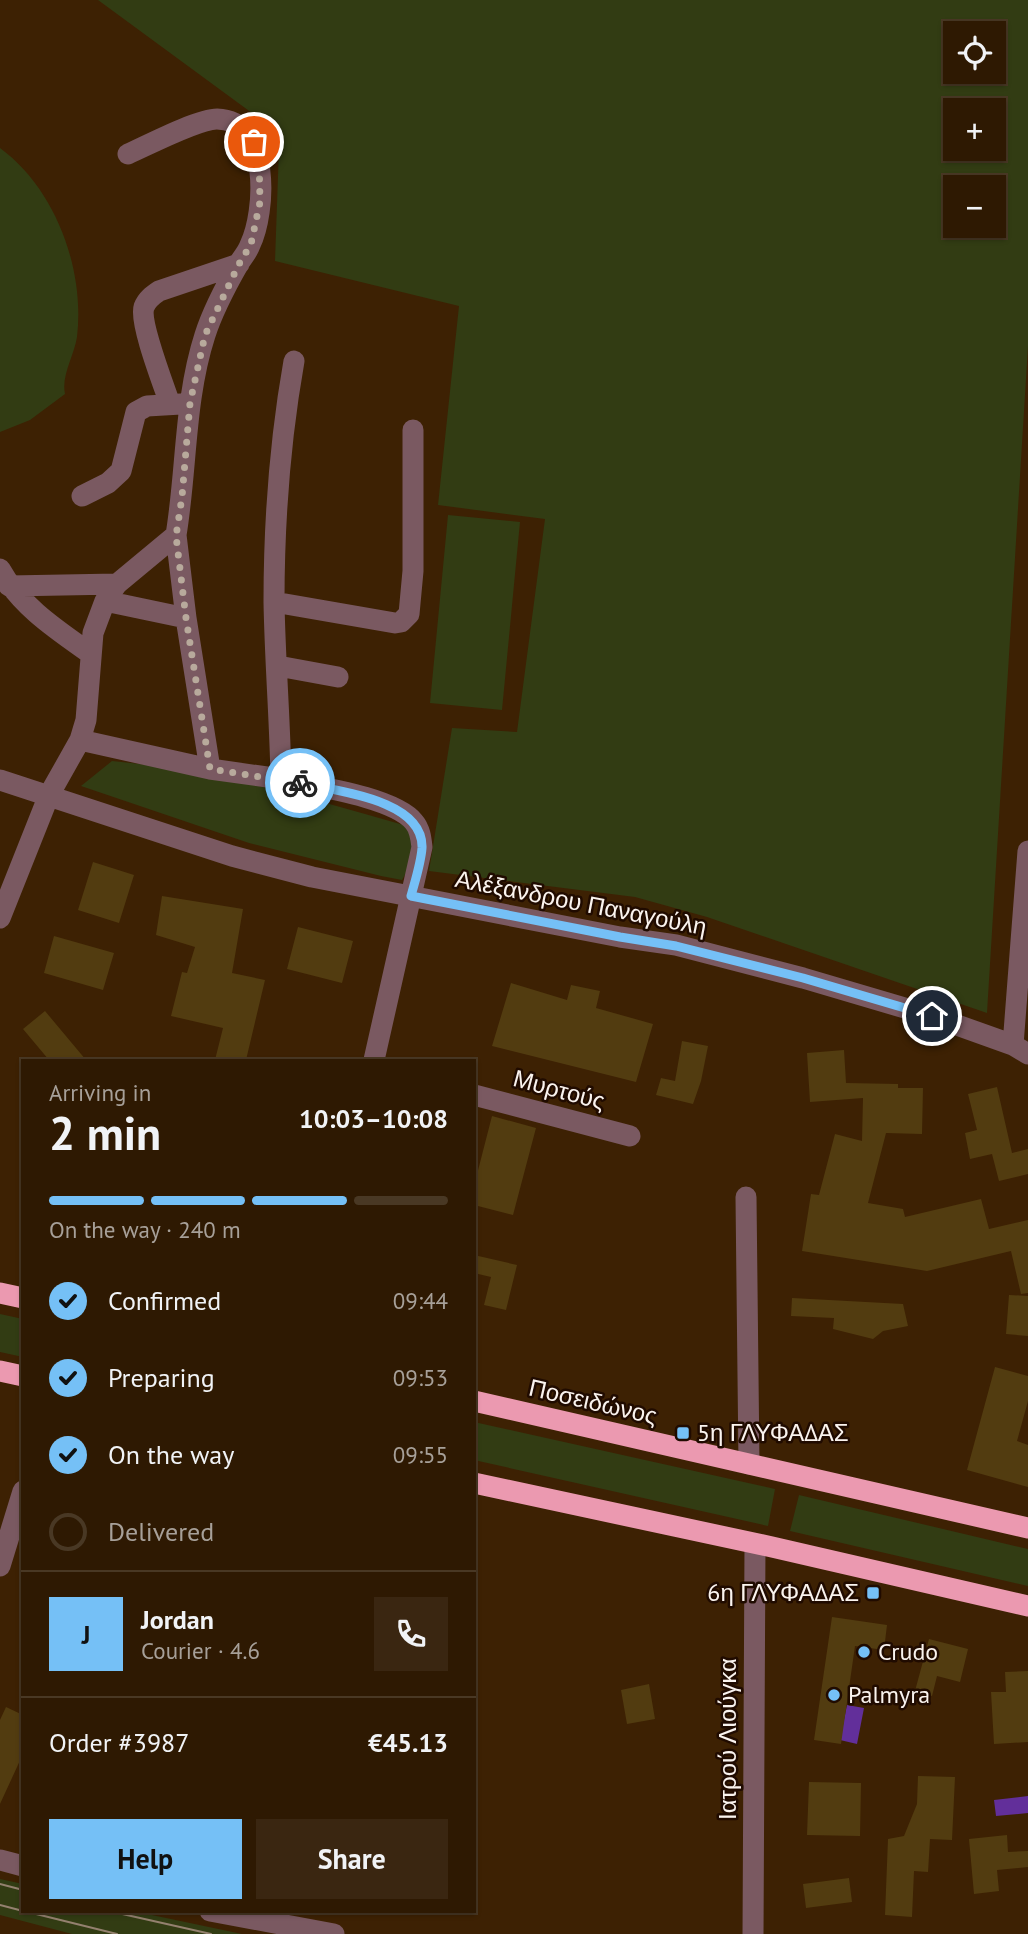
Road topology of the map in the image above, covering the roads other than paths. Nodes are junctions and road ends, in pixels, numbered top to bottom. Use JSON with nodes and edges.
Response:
{"nodes":[{"id":1,"x":128,"y":154,"type":"dead end"},
{"id":2,"x":239,"y":264,"type":"junction"},
{"id":3,"x":294,"y":361,"type":"dead end"},
{"id":4,"x":180,"y":404,"type":"junction"},
{"id":5,"x":413,"y":430,"type":"dead end"},
{"id":6,"x":82,"y":496,"type":"dead end"},
{"id":7,"x":176,"y":536,"type":"junction"},
{"id":8,"x":4,"y":577,"type":"edge"},
{"id":9,"x":111,"y":592,"type":"junction"},
{"id":10,"x":274,"y":602,"type":"junction"},
{"id":11,"x":186,"y":618,"type":"junction"},
{"id":12,"x":91,"y":654,"type":"junction"},
{"id":13,"x":278,"y":666,"type":"junction"},
{"id":14,"x":338,"y":677,"type":"dead end"},
{"id":15,"x":80,"y":740,"type":"junction"},
{"id":16,"x":210,"y":769,"type":"junction"},
{"id":17,"x":281,"y":779,"type":"junction"},
{"id":18,"x":0,"y":780,"type":"edge"},
{"id":19,"x":49,"y":795,"type":"junction"},
{"id":20,"x":1028,"y":851,"type":"edge"},
{"id":21,"x":411,"y":896,"type":"junction"},
{"id":22,"x":0,"y":918,"type":"edge"},
{"id":23,"x":1021,"y":1050,"type":"edge"},
{"id":24,"x":374,"y":1059,"type":"edge"},
{"id":25,"x":476,"y":1096,"type":"edge"},
{"id":26,"x":630,"y":1136,"type":"dead end"},
{"id":27,"x":746,"y":1197,"type":"dead end"},
{"id":28,"x":0,"y":1293,"type":"edge"},
{"id":29,"x":21,"y":1298,"type":"edge"},
{"id":30,"x":0,"y":1371,"type":"edge"},
{"id":31,"x":21,"y":1376,"type":"edge"},
{"id":32,"x":476,"y":1401,"type":"edge"},
{"id":33,"x":749,"y":1464,"type":"junction"},
{"id":34,"x":476,"y":1483,"type":"edge"},
{"id":35,"x":21,"y":1498,"type":"edge"},
{"id":36,"x":1028,"y":1528,"type":"edge"},
{"id":37,"x":755,"y":1544,"type":"junction"},
{"id":38,"x":0,"y":1566,"type":"edge"},
{"id":39,"x":1028,"y":1606,"type":"edge"},
{"id":40,"x":0,"y":1860,"type":"edge"},
{"id":41,"x":21,"y":1865,"type":"edge"},
{"id":42,"x":221,"y":1913,"type":"edge"},
{"id":43,"x":334,"y":1934,"type":"edge"},
{"id":44,"x":753,"y":1934,"type":"edge"}],
"edges":[{"from":1,"to":2,"type":"street"},
{"from":2,"to":4,"type":"street"},
{"from":2,"to":4,"type":"street"},
{"from":3,"to":10,"type":"street"},
{"from":4,"to":6,"type":"street"},
{"from":4,"to":7,"type":"street"},
{"from":5,"to":10,"type":"street"},
{"from":7,"to":9,"type":"street"},
{"from":7,"to":11,"type":"street"},
{"from":8,"to":9,"type":"street"},
{"from":8,"to":12,"type":"street"},
{"from":9,"to":11,"type":"street"},
{"from":9,"to":12,"type":"street"},
{"from":10,"to":13,"type":"street"},
{"from":11,"to":16,"type":"street"},
{"from":12,"to":15,"type":"street"},
{"from":13,"to":14,"type":"street"},
{"from":13,"to":17,"type":"street"},
{"from":15,"to":16,"type":"street"},
{"from":15,"to":19,"type":"street"},
{"from":16,"to":17,"type":"street"},
{"from":17,"to":21,"type":"street"},
{"from":18,"to":19,"type":"street","name":"Αλέξανδρου Παναγούλη"},
{"from":19,"to":21,"type":"street","name":"Αλέξανδρου Παναγούλη"},
{"from":19,"to":22,"type":"street"},
{"from":20,"to":23,"type":"street"},
{"from":21,"to":23,"type":"street","name":"Αλέξανδρου Παναγούλη"},
{"from":21,"to":24,"type":"street"},
{"from":25,"to":26,"type":"street","name":"Μυρτούς"},
{"from":27,"to":33,"type":"street"},
{"from":28,"to":29,"type":"highway"},
{"from":30,"to":31,"type":"highway"},
{"from":32,"to":33,"type":"highway","name":"Ποσειδώνος"},
{"from":33,"to":36,"type":"highway","name":"Ποσειδώνος"},
{"from":34,"to":37,"type":"highway"},
{"from":35,"to":38,"type":"street"},
{"from":37,"to":39,"type":"highway"},
{"from":37,"to":44,"type":"street","name":"Ιατρού Λιούγκα"},
{"from":40,"to":41,"type":"street"},
{"from":42,"to":43,"type":"street"}]}
